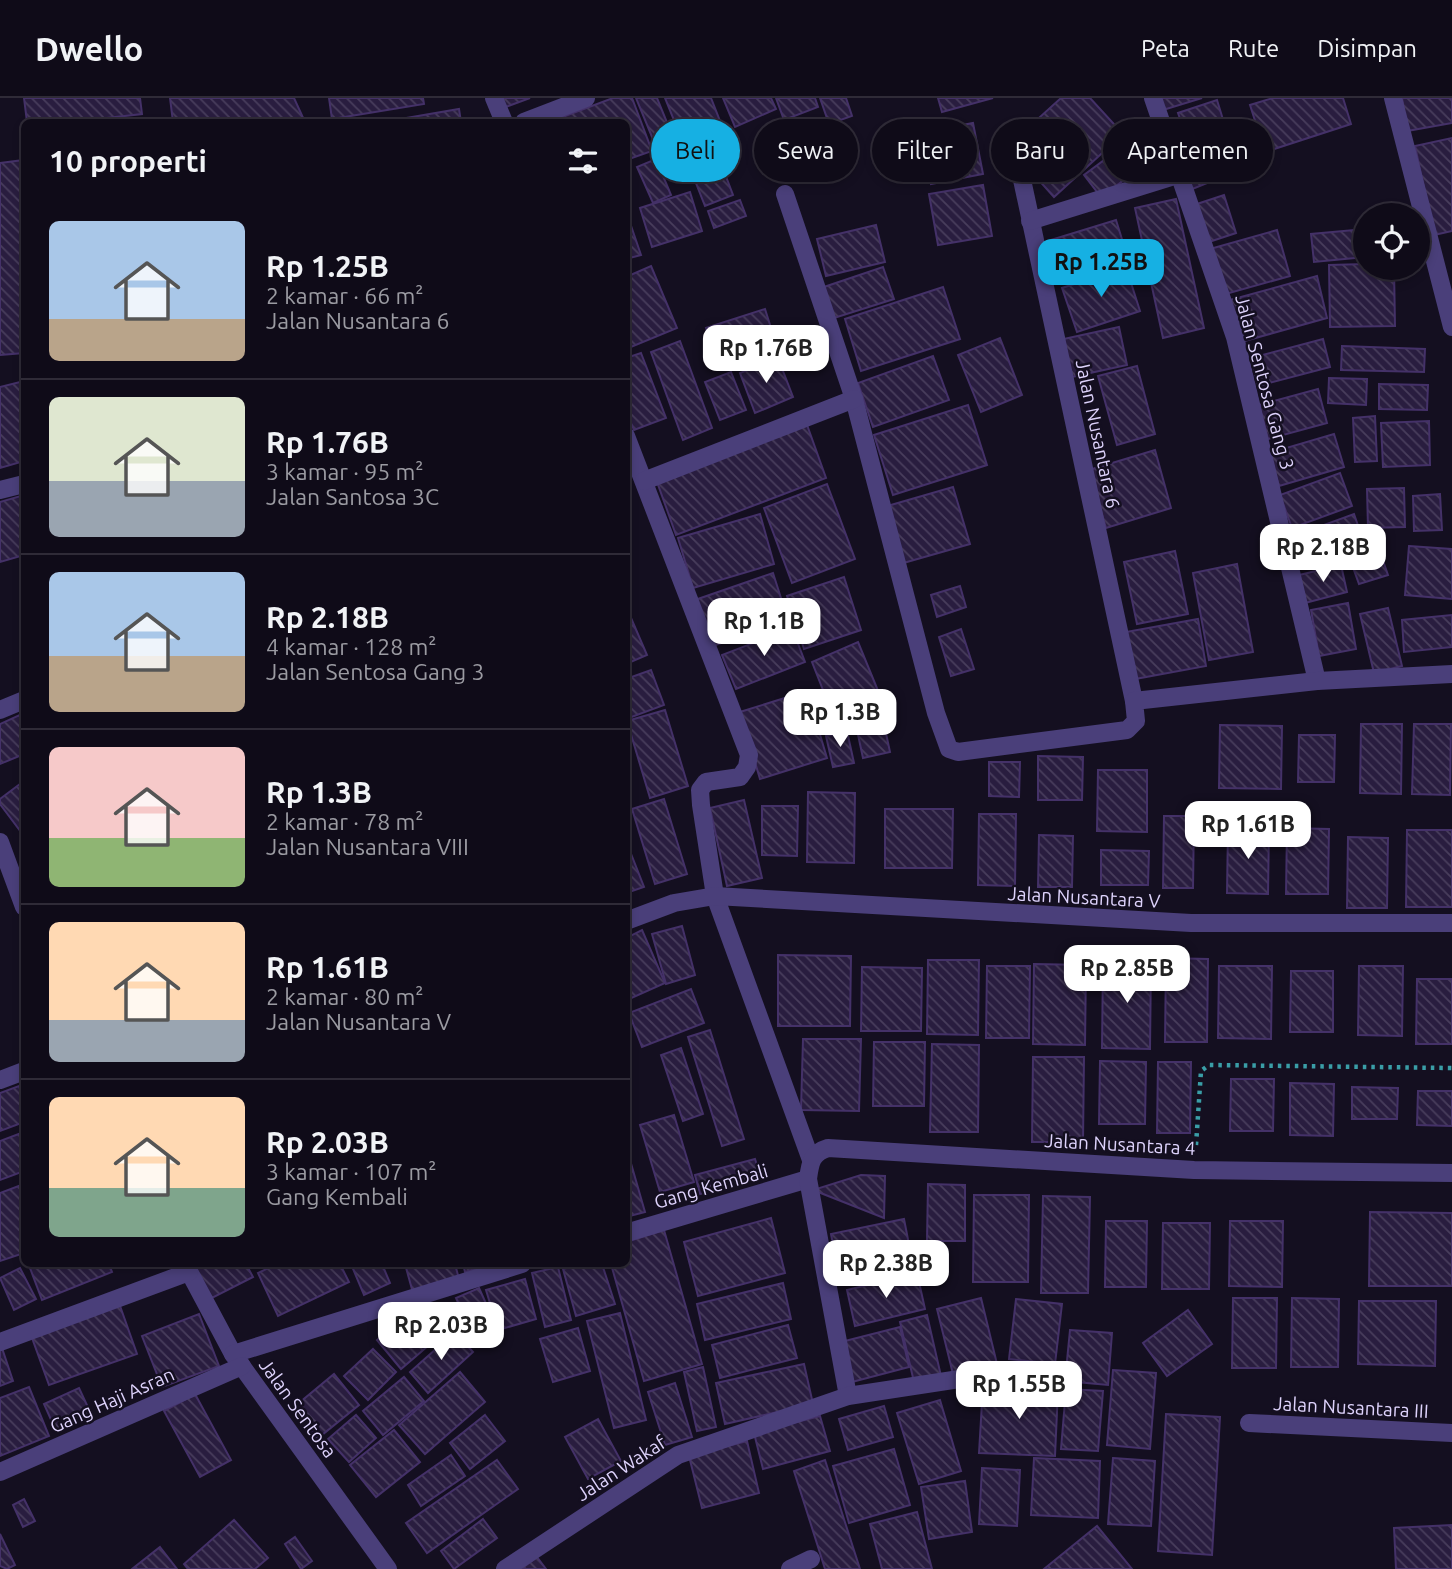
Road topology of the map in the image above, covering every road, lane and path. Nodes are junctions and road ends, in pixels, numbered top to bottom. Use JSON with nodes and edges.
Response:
{"nodes":[{"id":1,"x":494,"y":98,"type":"edge"},
{"id":2,"x":586,"y":98,"type":"edge"},
{"id":3,"x":1153,"y":98,"type":"edge"},
{"id":4,"x":1393,"y":98,"type":"edge"},
{"id":5,"x":503,"y":119,"type":"edge"},
{"id":6,"x":532,"y":119,"type":"edge"},
{"id":7,"x":1161,"y":119,"type":"edge"},
{"id":8,"x":1022,"y":182,"type":"edge"},
{"id":9,"x":1155,"y":182,"type":"edge"},
{"id":10,"x":1184,"y":182,"type":"edge"},
{"id":11,"x":785,"y":194,"type":"dead end"},
{"id":12,"x":1030,"y":221,"type":"junction"},
{"id":13,"x":1452,"y":327,"type":"edge"},
{"id":14,"x":855,"y":398,"type":"junction"},
{"id":15,"x":630,"y":446,"type":"edge"},
{"id":16,"x":644,"y":481,"type":"junction"},
{"id":17,"x":21,"y":485,"type":"edge"},
{"id":18,"x":0,"y":490,"type":"edge"},
{"id":19,"x":1452,"y":674,"type":"edge"},
{"id":20,"x":1317,"y":681,"type":"junction"},
{"id":21,"x":21,"y":701,"type":"edge"},
{"id":22,"x":1134,"y":701,"type":"junction"},
{"id":23,"x":0,"y":710,"type":"edge"},
{"id":24,"x":0,"y":842,"type":"edge"},
{"id":25,"x":715,"y":895,"type":"junction"},
{"id":26,"x":21,"y":899,"type":"edge"},
{"id":27,"x":630,"y":920,"type":"edge"},
{"id":28,"x":1452,"y":923,"type":"edge"},
{"id":29,"x":1452,"y":1068,"type":"edge"},
{"id":30,"x":21,"y":1072,"type":"edge"},
{"id":31,"x":0,"y":1080,"type":"edge"},
{"id":32,"x":811,"y":1160,"type":"junction"},
{"id":33,"x":1194,"y":1170,"type":"junction"},
{"id":34,"x":1452,"y":1172,"type":"edge"},
{"id":35,"x":808,"y":1180,"type":"junction"},
{"id":36,"x":630,"y":1232,"type":"edge"},
{"id":37,"x":513,"y":1267,"type":"edge"},
{"id":38,"x":187,"y":1268,"type":"edge"},
{"id":39,"x":0,"y":1342,"type":"edge"},
{"id":40,"x":238,"y":1360,"type":"junction"},
{"id":41,"x":1012,"y":1371,"type":"dead end"},
{"id":42,"x":848,"y":1396,"type":"junction"},
{"id":43,"x":1249,"y":1423,"type":"dead end"},
{"id":44,"x":1452,"y":1433,"type":"edge"},
{"id":45,"x":0,"y":1472,"type":"edge"},
{"id":46,"x":811,"y":1559,"type":"dead end"},
{"id":47,"x":380,"y":1566,"type":"edge"},
{"id":48,"x":505,"y":1569,"type":"edge"},
{"id":49,"x":790,"y":1569,"type":"edge"}],
"edges":[{"from":1,"to":5,"type":"street"},
{"from":2,"to":6,"type":"street"},
{"from":3,"to":7,"type":"street","name":"Jalan Sentosa Gang 3"},
{"from":4,"to":13,"type":"street"},
{"from":8,"to":12,"type":"street","name":"Jalan Nusantara 6"},
{"from":9,"to":12,"type":"street"},
{"from":10,"to":20,"type":"street","name":"Jalan Sentosa Gang 3"},
{"from":11,"to":14,"type":"street"},
{"from":12,"to":22,"type":"street","name":"Jalan Nusantara 6"},
{"from":14,"to":16,"type":"street"},
{"from":14,"to":22,"type":"street"},
{"from":15,"to":16,"type":"street"},
{"from":16,"to":25,"type":"street"},
{"from":17,"to":18,"type":"street"},
{"from":19,"to":20,"type":"street"},
{"from":20,"to":22,"type":"street"},
{"from":21,"to":23,"type":"street"},
{"from":24,"to":26,"type":"street"},
{"from":25,"to":27,"type":"street","name":"Jalan Nusantara V"},
{"from":25,"to":28,"type":"street","name":"Jalan Nusantara V"},
{"from":25,"to":32,"type":"street"},
{"from":29,"to":33,"type":"path"},
{"from":30,"to":31,"type":"street"},
{"from":32,"to":33,"type":"street","name":"Jalan Nusantara 4"},
{"from":32,"to":35,"type":"street"},
{"from":33,"to":34,"type":"street","name":"Jalan Nusantara 4"},
{"from":35,"to":36,"type":"street","name":"Gang Kembali"},
{"from":35,"to":42,"type":"street"},
{"from":37,"to":40,"type":"street"},
{"from":38,"to":39,"type":"street"},
{"from":38,"to":40,"type":"street","name":"Jalan Sentosa"},
{"from":40,"to":45,"type":"street","name":"Gang Haji Asran"},
{"from":40,"to":47,"type":"street","name":"Jalan Sentosa"},
{"from":41,"to":42,"type":"street","name":"Jalan Wakaf"},
{"from":42,"to":48,"type":"street","name":"Jalan Wakaf"},
{"from":43,"to":44,"type":"street","name":"Jalan Nusantara III"},
{"from":46,"to":49,"type":"street"}]}
